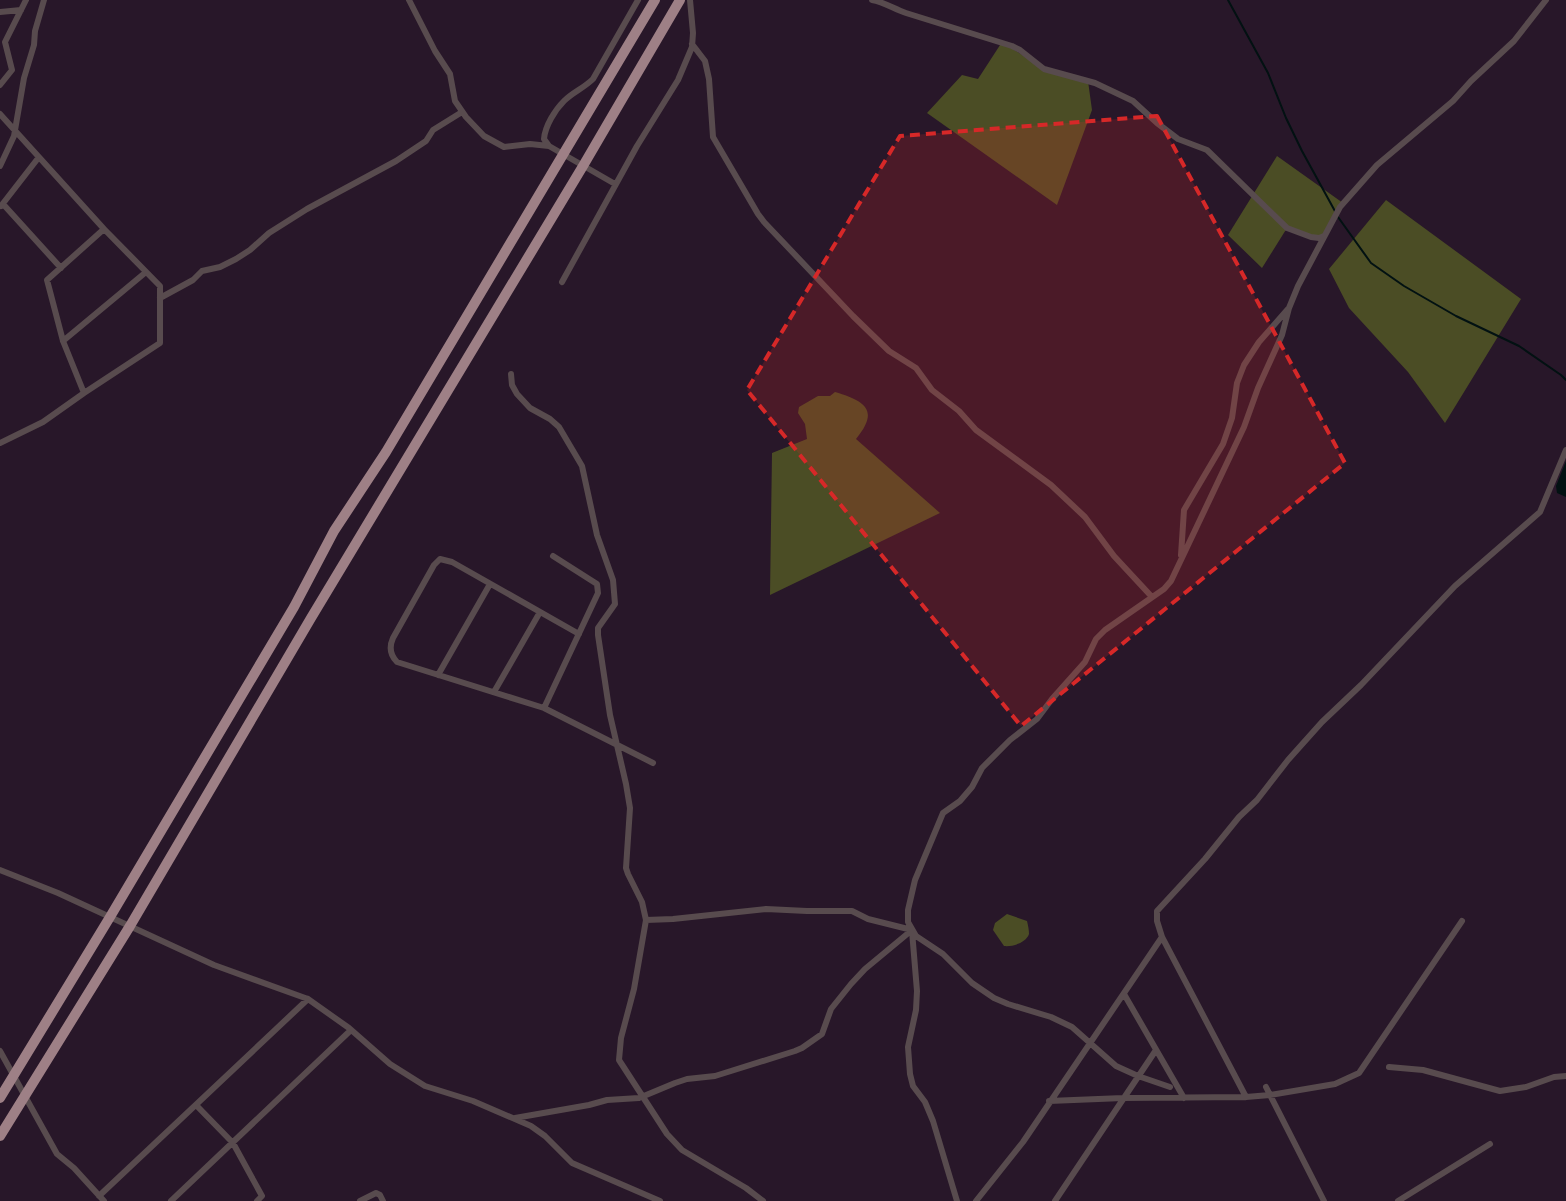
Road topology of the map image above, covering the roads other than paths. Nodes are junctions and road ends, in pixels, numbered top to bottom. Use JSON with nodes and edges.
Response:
{"nodes":[{"id":1,"x":26,"y":0,"type":"edge"},
{"id":2,"x":44,"y":0,"type":"edge"},
{"id":3,"x":409,"y":0,"type":"edge"},
{"id":4,"x":638,"y":0,"type":"edge"},
{"id":5,"x":655,"y":0,"type":"edge"},
{"id":6,"x":680,"y":0,"type":"edge"},
{"id":7,"x":690,"y":0,"type":"edge"},
{"id":8,"x":872,"y":0,"type":"edge"},
{"id":9,"x":1546,"y":0,"type":"edge"},
{"id":10,"x":21,"y":10,"type":"junction"},
{"id":11,"x":0,"y":12,"type":"edge"},
{"id":12,"x":692,"y":44,"type":"junction"},
{"id":13,"x":0,"y":85,"type":"edge"},
{"id":14,"x":462,"y":112,"type":"junction"},
{"id":15,"x":0,"y":114,"type":"edge"},
{"id":16,"x":15,"y":131,"type":"junction"},
{"id":17,"x":549,"y":146,"type":"junction"},
{"id":18,"x":562,"y":154,"type":"junction"},
{"id":19,"x":39,"y":157,"type":"junction"},
{"id":20,"x":0,"y":166,"type":"edge"},
{"id":21,"x":583,"y":166,"type":"junction"},
{"id":22,"x":615,"y":184,"type":"junction"},
{"id":23,"x":1,"y":205,"type":"edge"},
{"id":24,"x":104,"y":229,"type":"junction"},
{"id":25,"x":1324,"y":236,"type":"junction"},
{"id":26,"x":61,"y":268,"type":"junction"},
{"id":27,"x":146,"y":272,"type":"junction"},
{"id":28,"x":562,"y":282,"type":"dead end"},
{"id":29,"x":160,"y":298,"type":"junction"},
{"id":30,"x":1289,"y":308,"type":"junction"},
{"id":31,"x":63,"y":341,"type":"junction"},
{"id":32,"x":511,"y":374,"type":"dead end"},
{"id":33,"x":84,"y":393,"type":"junction"},
{"id":34,"x":0,"y":442,"type":"edge"},
{"id":35,"x":1566,"y":450,"type":"edge"},
{"id":36,"x":553,"y":556,"type":"dead end"},
{"id":37,"x":1181,"y":561,"type":"junction"},
{"id":38,"x":490,"y":584,"type":"junction"},
{"id":39,"x":1152,"y":597,"type":"junction"},
{"id":40,"x":540,"y":612,"type":"junction"},
{"id":41,"x":579,"y":634,"type":"junction"},
{"id":42,"x":438,"y":674,"type":"junction"},
{"id":43,"x":494,"y":692,"type":"junction"},
{"id":44,"x":544,"y":708,"type":"junction"},
{"id":45,"x":616,"y":744,"type":"junction"},
{"id":46,"x":653,"y":763,"type":"dead end"},
{"id":47,"x":0,"y":870,"type":"edge"},
{"id":48,"x":110,"y":917,"type":"junction"},
{"id":49,"x":646,"y":920,"type":"junction"},
{"id":50,"x":1462,"y":921,"type":"dead end"},
{"id":51,"x":130,"y":926,"type":"junction"},
{"id":52,"x":912,"y":930,"type":"junction"},
{"id":53,"x":1162,"y":938,"type":"junction"},
{"id":54,"x":1124,"y":994,"type":"junction"},
{"id":55,"x":308,"y":999,"type":"junction"},
{"id":56,"x":350,"y":1030,"type":"junction"},
{"id":57,"x":1090,"y":1042,"type":"junction"},
{"id":58,"x":1156,"y":1050,"type":"junction"},
{"id":59,"x":0,"y":1051,"type":"edge"},
{"id":60,"x":1389,"y":1066,"type":"dead end"},
{"id":61,"x":13,"y":1076,"type":"junction"},
{"id":62,"x":1138,"y":1076,"type":"junction"},
{"id":63,"x":1566,"y":1076,"type":"edge"},
{"id":64,"x":1170,"y":1087,"type":"dead end"},
{"id":65,"x":1266,"y":1087,"type":"dead end"},
{"id":66,"x":1270,"y":1095,"type":"junction"},
{"id":67,"x":644,"y":1096,"type":"junction"},
{"id":68,"x":24,"y":1097,"type":"junction"},
{"id":69,"x":1246,"y":1097,"type":"junction"},
{"id":70,"x":0,"y":1098,"type":"edge"},
{"id":71,"x":1124,"y":1098,"type":"junction"},
{"id":72,"x":1184,"y":1098,"type":"junction"},
{"id":73,"x":1049,"y":1101,"type":"junction"},
{"id":74,"x":196,"y":1105,"type":"junction"},
{"id":75,"x":514,"y":1118,"type":"junction"},
{"id":76,"x":0,"y":1136,"type":"edge"},
{"id":77,"x":233,"y":1142,"type":"junction"},
{"id":78,"x":1490,"y":1144,"type":"dead end"},
{"id":79,"x":101,"y":1198,"type":"edge"},
{"id":80,"x":171,"y":1201,"type":"edge"},
{"id":81,"x":257,"y":1201,"type":"edge"},
{"id":82,"x":360,"y":1201,"type":"edge"},
{"id":83,"x":383,"y":1201,"type":"edge"},
{"id":84,"x":660,"y":1201,"type":"edge"},
{"id":85,"x":763,"y":1201,"type":"edge"},
{"id":86,"x":957,"y":1201,"type":"edge"},
{"id":87,"x":976,"y":1201,"type":"edge"},
{"id":88,"x":1055,"y":1201,"type":"edge"},
{"id":89,"x":1324,"y":1201,"type":"edge"},
{"id":90,"x":1398,"y":1201,"type":"edge"}],
"edges":[{"from":1,"to":10,"type":"street"},
{"from":2,"to":16,"type":"street"},
{"from":3,"to":14,"type":"street"},
{"from":4,"to":17,"type":"street"},
{"from":5,"to":18,"type":"highway"},
{"from":6,"to":21,"type":"highway"},
{"from":7,"to":12,"type":"street"},
{"from":8,"to":25,"type":"street"},
{"from":9,"to":25,"type":"street"},
{"from":10,"to":11,"type":"street"},
{"from":10,"to":13,"type":"street"},
{"from":12,"to":22,"type":"street"},
{"from":12,"to":39,"type":"street"},
{"from":14,"to":17,"type":"street"},
{"from":14,"to":29,"type":"street"},
{"from":15,"to":16,"type":"street"},
{"from":16,"to":19,"type":"street"},
{"from":16,"to":20,"type":"street"},
{"from":17,"to":18,"type":"street"},
{"from":18,"to":21,"type":"street"},
{"from":18,"to":48,"type":"highway"},
{"from":19,"to":23,"type":"street"},
{"from":19,"to":24,"type":"street"},
{"from":21,"to":22,"type":"street"},
{"from":21,"to":51,"type":"highway"},
{"from":22,"to":28,"type":"street"},
{"from":23,"to":26,"type":"street"},
{"from":24,"to":26,"type":"street"},
{"from":24,"to":27,"type":"street"},
{"from":25,"to":30,"type":"street"},
{"from":26,"to":31,"type":"street"},
{"from":27,"to":29,"type":"street"},
{"from":27,"to":31,"type":"street"},
{"from":29,"to":33,"type":"street"},
{"from":30,"to":37,"type":"street"},
{"from":30,"to":37,"type":"street"},
{"from":31,"to":33,"type":"street"},
{"from":32,"to":45,"type":"street"},
{"from":33,"to":34,"type":"street"},
{"from":35,"to":53,"type":"street"},
{"from":36,"to":41,"type":"street"},
{"from":37,"to":39,"type":"street"},
{"from":38,"to":40,"type":"street"},
{"from":38,"to":42,"type":"street"},
{"from":38,"to":42,"type":"street"},
{"from":39,"to":52,"type":"street"},
{"from":40,"to":41,"type":"street"},
{"from":40,"to":43,"type":"street"},
{"from":41,"to":44,"type":"street"},
{"from":42,"to":43,"type":"street"},
{"from":43,"to":44,"type":"street"},
{"from":44,"to":45,"type":"street"},
{"from":45,"to":46,"type":"street"},
{"from":45,"to":49,"type":"street"},
{"from":47,"to":48,"type":"street"},
{"from":48,"to":51,"type":"street"},
{"from":48,"to":61,"type":"highway"},
{"from":49,"to":52,"type":"street"},
{"from":49,"to":67,"type":"street"},
{"from":50,"to":66,"type":"street"},
{"from":51,"to":55,"type":"street"},
{"from":51,"to":68,"type":"highway"},
{"from":52,"to":57,"type":"street"},
{"from":52,"to":67,"type":"street"},
{"from":52,"to":86,"type":"street"},
{"from":53,"to":54,"type":"street"},
{"from":53,"to":69,"type":"street"},
{"from":54,"to":57,"type":"street"},
{"from":54,"to":58,"type":"street"},
{"from":55,"to":56,"type":"street"},
{"from":55,"to":74,"type":"street"},
{"from":56,"to":75,"type":"street"},
{"from":56,"to":77,"type":"street"},
{"from":57,"to":62,"type":"street"},
{"from":57,"to":73,"type":"street"},
{"from":58,"to":62,"type":"street"},
{"from":58,"to":72,"type":"street"},
{"from":59,"to":61,"type":"street"},
{"from":60,"to":63,"type":"street"},
{"from":61,"to":68,"type":"street"},
{"from":61,"to":70,"type":"highway"},
{"from":62,"to":64,"type":"street"},
{"from":62,"to":71,"type":"street"},
{"from":65,"to":66,"type":"street"},
{"from":66,"to":69,"type":"street"},
{"from":66,"to":89,"type":"street"},
{"from":67,"to":75,"type":"street"},
{"from":67,"to":85,"type":"street"},
{"from":68,"to":76,"type":"highway"},
{"from":68,"to":79,"type":"street"},
{"from":69,"to":72,"type":"street"},
{"from":71,"to":72,"type":"street"},
{"from":71,"to":73,"type":"street"},
{"from":71,"to":88,"type":"street"},
{"from":73,"to":87,"type":"street"},
{"from":74,"to":77,"type":"street"},
{"from":74,"to":79,"type":"street"},
{"from":75,"to":84,"type":"street"},
{"from":77,"to":80,"type":"street"},
{"from":77,"to":81,"type":"street"},
{"from":78,"to":90,"type":"street"},
{"from":82,"to":83,"type":"street"}]}
